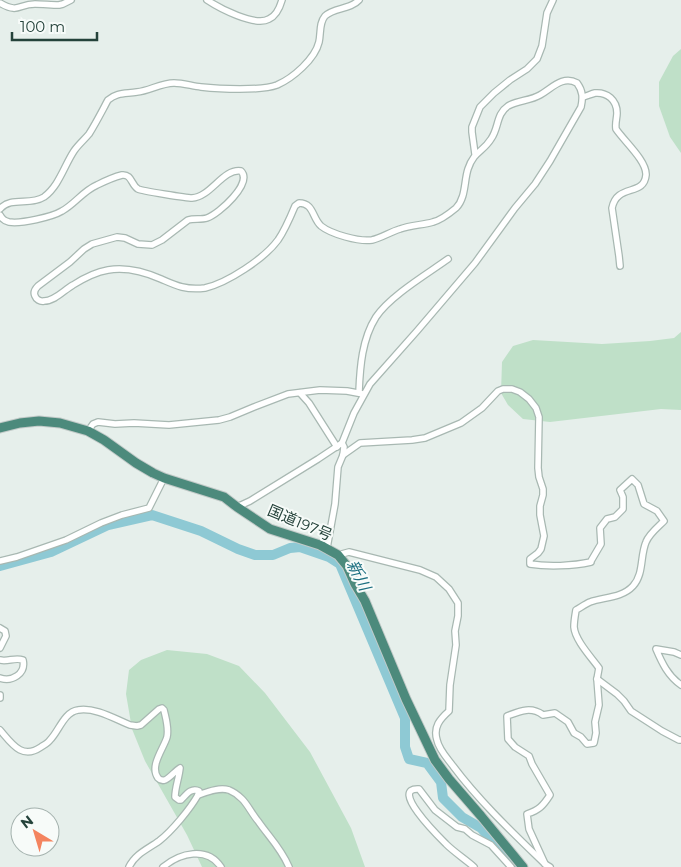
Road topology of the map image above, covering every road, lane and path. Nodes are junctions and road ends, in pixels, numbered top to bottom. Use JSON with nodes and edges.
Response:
{"nodes":[{"id":1,"x":71,"y":0,"type":"edge"},
{"id":2,"x":207,"y":0,"type":"edge"},
{"id":3,"x":282,"y":0,"type":"edge"},
{"id":4,"x":359,"y":0,"type":"edge"},
{"id":5,"x":553,"y":0,"type":"edge"},
{"id":6,"x":0,"y":3,"type":"edge"},
{"id":7,"x":583,"y":97,"type":"junction"},
{"id":8,"x":475,"y":154,"type":"junction"},
{"id":9,"x":0,"y":209,"type":"edge"},
{"id":10,"x":0,"y":215,"type":"edge"},
{"id":11,"x":448,"y":259,"type":"dead end"},
{"id":12,"x":620,"y":266,"type":"dead end"},
{"id":13,"x":300,"y":392,"type":"junction"},
{"id":14,"x":361,"y":393,"type":"junction"},
{"id":15,"x":0,"y":428,"type":"edge"},
{"id":16,"x":88,"y":431,"type":"junction"},
{"id":17,"x":339,"y":445,"type":"junction"},
{"id":18,"x":343,"y":454,"type":"junction"},
{"id":19,"x":164,"y":478,"type":"junction"},
{"id":20,"x":237,"y":507,"type":"junction"},
{"id":21,"x":328,"y":548,"type":"junction"},
{"id":22,"x":338,"y":555,"type":"junction"},
{"id":23,"x":0,"y":561,"type":"edge"},
{"id":24,"x":0,"y":628,"type":"edge"},
{"id":25,"x":0,"y":648,"type":"edge"},
{"id":26,"x":681,"y":655,"type":"edge"},
{"id":27,"x":0,"y":660,"type":"edge"},
{"id":28,"x":0,"y":678,"type":"edge"},
{"id":29,"x":598,"y":680,"type":"junction"},
{"id":30,"x":681,"y":685,"type":"edge"},
{"id":31,"x":0,"y":730,"type":"edge"},
{"id":32,"x":681,"y":740,"type":"edge"},
{"id":33,"x":198,"y":795,"type":"junction"},
{"id":34,"x":495,"y":841,"type":"junction"},
{"id":35,"x":547,"y":866,"type":"edge"},
{"id":36,"x":129,"y":867,"type":"edge"},
{"id":37,"x":163,"y":867,"type":"edge"},
{"id":38,"x":221,"y":867,"type":"edge"},
{"id":39,"x":289,"y":867,"type":"edge"},
{"id":40,"x":474,"y":867,"type":"edge"},
{"id":41,"x":511,"y":867,"type":"edge"},
{"id":42,"x":522,"y":867,"type":"edge"}],
"edges":[{"from":1,"to":6,"type":"street"},
{"from":2,"to":3,"type":"street"},
{"from":4,"to":9,"type":"street"},
{"from":5,"to":8,"type":"street"},
{"from":7,"to":8,"type":"street"},
{"from":7,"to":12,"type":"street"},
{"from":7,"to":14,"type":"street"},
{"from":8,"to":10,"type":"street"},
{"from":11,"to":14,"type":"street"},
{"from":13,"to":14,"type":"street"},
{"from":13,"to":16,"type":"street"},
{"from":13,"to":17,"type":"street"},
{"from":14,"to":17,"type":"street"},
{"from":15,"to":16,"type":"highway","name":"国道197号"},
{"from":16,"to":19,"type":"highway","name":"国道197号"},
{"from":17,"to":18,"type":"street"},
{"from":17,"to":20,"type":"street"},
{"from":18,"to":21,"type":"street"},
{"from":18,"to":29,"type":"street"},
{"from":19,"to":20,"type":"highway","name":"国道197号"},
{"from":19,"to":23,"type":"street"},
{"from":20,"to":21,"type":"highway","name":"国道197号"},
{"from":21,"to":22,"type":"highway","name":"国道197号"},
{"from":22,"to":34,"type":"highway","name":"国道197号"},
{"from":22,"to":35,"type":"street"},
{"from":24,"to":25,"type":"street"},
{"from":26,"to":30,"type":"street"},
{"from":27,"to":28,"type":"street"},
{"from":29,"to":32,"type":"street"},
{"from":29,"to":35,"type":"street"},
{"from":31,"to":33,"type":"street"},
{"from":33,"to":36,"type":"street"},
{"from":33,"to":39,"type":"street"},
{"from":34,"to":40,"type":"street"},
{"from":34,"to":41,"type":"street"},
{"from":34,"to":42,"type":"highway","name":"国道197号"},
{"from":37,"to":38,"type":"street"}]}
